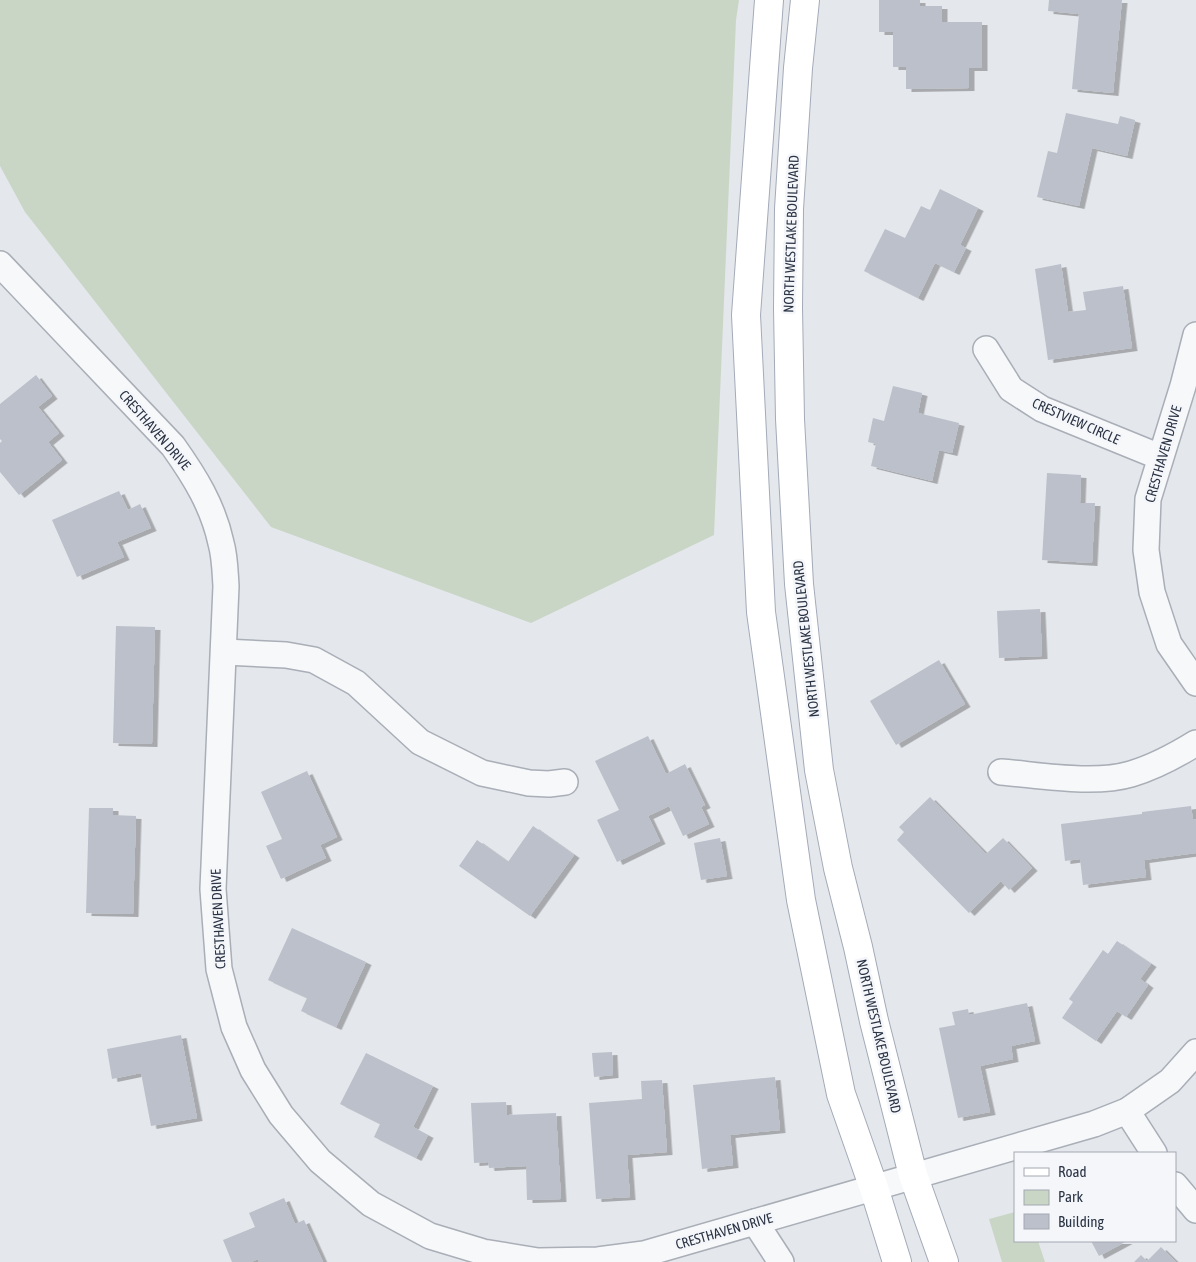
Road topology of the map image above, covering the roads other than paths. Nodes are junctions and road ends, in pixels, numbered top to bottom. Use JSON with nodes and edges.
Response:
{"nodes":[{"id":1,"x":769,"y":0,"type":"edge"},
{"id":2,"x":805,"y":0,"type":"edge"},
{"id":3,"x":0,"y":264,"type":"edge"},
{"id":4,"x":1196,"y":334,"type":"edge"},
{"id":5,"x":986,"y":349,"type":"dead end"},
{"id":6,"x":1160,"y":457,"type":"junction"},
{"id":7,"x":224,"y":652,"type":"junction"},
{"id":8,"x":1196,"y":683,"type":"edge"},
{"id":9,"x":1196,"y":743,"type":"edge"},
{"id":10,"x":1001,"y":772,"type":"dead end"},
{"id":11,"x":566,"y":782,"type":"dead end"},
{"id":12,"x":1196,"y":1052,"type":"edge"},
{"id":13,"x":1127,"y":1111,"type":"junction"},
{"id":14,"x":1153,"y":1152,"type":"edge"},
{"id":15,"x":913,"y":1175,"type":"junction"},
{"id":16,"x":1176,"y":1186,"type":"edge"},
{"id":17,"x":874,"y":1188,"type":"junction"},
{"id":18,"x":1196,"y":1210,"type":"edge"},
{"id":19,"x":755,"y":1222,"type":"junction"},
{"id":20,"x":781,"y":1262,"type":"edge"},
{"id":21,"x":897,"y":1262,"type":"edge"},
{"id":22,"x":944,"y":1262,"type":"edge"}],
"edges":[{"from":1,"to":17,"type":"main road"},
{"from":2,"to":15,"type":"main road","name":"NORTH WESTLAKE BOULEVARD"},
{"from":3,"to":7,"type":"street","name":"CRESTHAVEN DRIVE"},
{"from":4,"to":6,"type":"street","name":"CRESTHAVEN DRIVE"},
{"from":5,"to":6,"type":"street","name":"CRESTVIEW CIRCLE"},
{"from":6,"to":8,"type":"street","name":"CRESTHAVEN DRIVE"},
{"from":7,"to":11,"type":"street"},
{"from":7,"to":19,"type":"street","name":"CRESTHAVEN DRIVE"},
{"from":9,"to":10,"type":"street"},
{"from":12,"to":13,"type":"street","name":"CRESTHAVEN DRIVE"},
{"from":13,"to":14,"type":"street"},
{"from":13,"to":15,"type":"street","name":"CRESTHAVEN DRIVE"},
{"from":15,"to":17,"type":"street","name":"CRESTHAVEN DRIVE"},
{"from":15,"to":22,"type":"main road","name":"NORTH WESTLAKE BOULEVARD"},
{"from":16,"to":18,"type":"street"},
{"from":17,"to":19,"type":"street","name":"CRESTHAVEN DRIVE"},
{"from":17,"to":21,"type":"main road"},
{"from":19,"to":20,"type":"street"}]}
